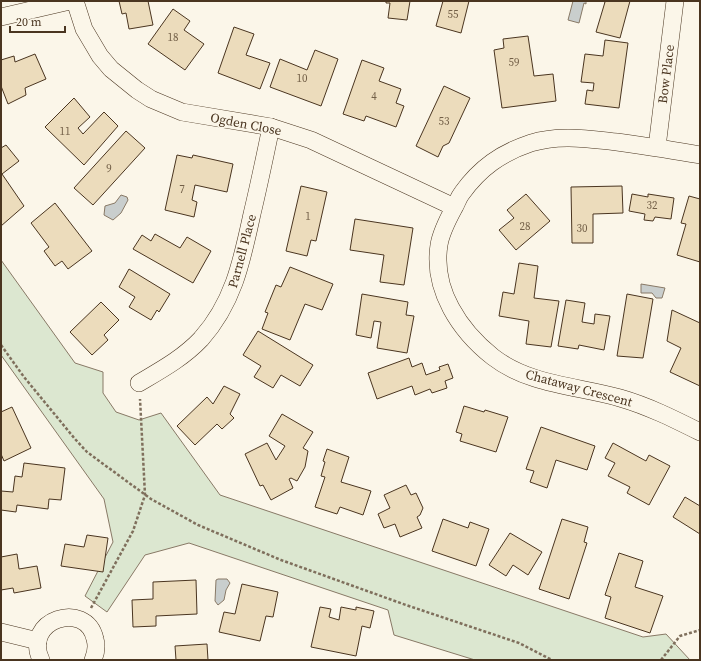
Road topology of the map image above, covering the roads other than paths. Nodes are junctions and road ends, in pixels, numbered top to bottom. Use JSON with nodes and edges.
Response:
{"nodes":[{"id":1,"x":70,"y":1,"type":"edge"},
{"id":2,"x":75,"y":1,"type":"edge"},
{"id":3,"x":675,"y":1,"type":"edge"},
{"id":4,"x":1,"y":17,"type":"edge"},
{"id":5,"x":271,"y":128,"type":"junction"},
{"id":6,"x":657,"y":147,"type":"junction"},
{"id":7,"x":700,"y":155,"type":"edge"},
{"id":8,"x":454,"y":207,"type":"junction"},
{"id":9,"x":139,"y":383,"type":"road end"},
{"id":10,"x":700,"y":432,"type":"edge"},
{"id":11,"x":1,"y":632,"type":"edge"},
{"id":12,"x":38,"y":641,"type":"junction"},
{"id":13,"x":95,"y":659,"type":"edge"},
{"id":14,"x":41,"y":660,"type":"edge"}],
"edges":[{"from":1,"to":4,"type":"street"},
{"from":2,"to":5,"type":"street","name":"Ogden Close"},
{"from":3,"to":6,"type":"street","name":"Bow Place"},
{"from":5,"to":8,"type":"street","name":"Ogden Close"},
{"from":5,"to":9,"type":"street","name":"Parnell Place"},
{"from":6,"to":7,"type":"street","name":"Chataway Crescent"},
{"from":6,"to":8,"type":"street","name":"Chataway Crescent"},
{"from":8,"to":10,"type":"street","name":"Chataway Crescent"},
{"from":11,"to":12,"type":"street"},
{"from":12,"to":13,"type":"street"},
{"from":12,"to":14,"type":"street"}]}
